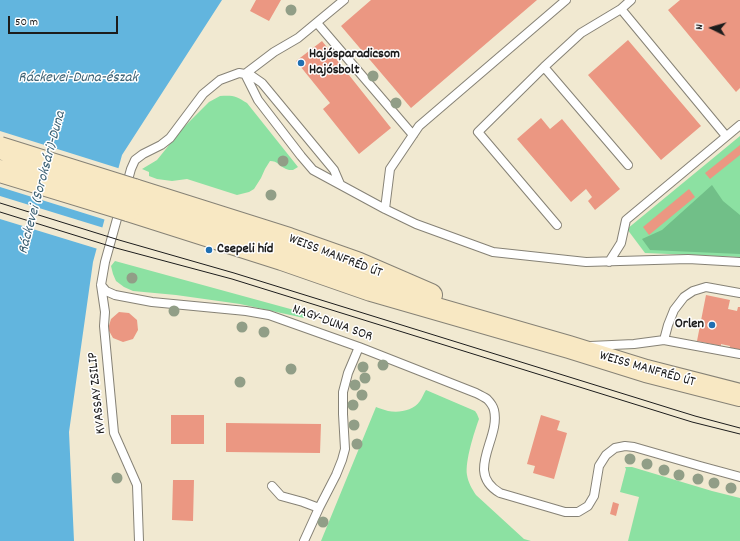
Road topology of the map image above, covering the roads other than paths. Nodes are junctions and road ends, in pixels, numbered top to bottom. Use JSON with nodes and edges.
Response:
{"nodes":[{"id":1,"x":344,"y":0,"type":"edge"},
{"id":2,"x":566,"y":0,"type":"edge"},
{"id":3,"x":631,"y":0,"type":"edge"},
{"id":4,"x":621,"y":9,"type":"junction"},
{"id":5,"x":317,"y":23,"type":"junction"},
{"id":6,"x":544,"y":67,"type":"junction"},
{"id":7,"x":245,"y":74,"type":"junction"},
{"id":8,"x":740,"y":125,"type":"edge"},
{"id":9,"x":413,"y":135,"type":"junction"},
{"id":10,"x":726,"y":136,"type":"junction"},
{"id":11,"x":0,"y":148,"type":"edge"},
{"id":12,"x":628,"y":165,"type":"dead end"},
{"id":13,"x":0,"y":171,"type":"edge"},
{"id":14,"x":340,"y":184,"type":"junction"},
{"id":15,"x":131,"y":200,"type":"junction"},
{"id":16,"x":385,"y":209,"type":"junction"},
{"id":17,"x":557,"y":225,"type":"dead end"},
{"id":18,"x":609,"y":262,"type":"junction"},
{"id":19,"x":740,"y":262,"type":"edge"},
{"id":20,"x":101,"y":285,"type":"junction"},
{"id":21,"x":740,"y":293,"type":"edge"},
{"id":22,"x":664,"y":340,"type":"junction"},
{"id":23,"x":359,"y":347,"type":"junction"},
{"id":24,"x":569,"y":347,"type":"junction"},
{"id":25,"x":740,"y":354,"type":"edge"},
{"id":26,"x":740,"y":395,"type":"edge"},
{"id":27,"x":740,"y":477,"type":"edge"},
{"id":28,"x":272,"y":486,"type":"dead end"},
{"id":29,"x":319,"y":508,"type":"junction"},
{"id":30,"x":139,"y":541,"type":"edge"},
{"id":31,"x":304,"y":541,"type":"edge"}],
"edges":[{"from":1,"to":5,"type":"lane"},
{"from":2,"to":9,"type":"lane"},
{"from":3,"to":4,"type":"lane"},
{"from":4,"to":6,"type":"lane"},
{"from":4,"to":10,"type":"lane"},
{"from":5,"to":7,"type":"lane"},
{"from":5,"to":9,"type":"lane"},
{"from":6,"to":12,"type":"lane"},
{"from":6,"to":17,"type":"lane"},
{"from":7,"to":14,"type":"lane"},
{"from":7,"to":14,"type":"lane"},
{"from":7,"to":20,"type":"lane","name":"KVASSAY ZSILIP"},
{"from":8,"to":10,"type":"lane"},
{"from":9,"to":16,"type":"lane"},
{"from":10,"to":18,"type":"lane"},
{"from":11,"to":15,"type":"main road","bridge":true},
{"from":13,"to":15,"type":"main road","bridge":true},
{"from":14,"to":16,"type":"lane"},
{"from":15,"to":24,"type":"main road","name":"WEISS MANFRÉD ÚT"},
{"from":16,"to":18,"type":"lane"},
{"from":18,"to":19,"type":"lane"},
{"from":20,"to":23,"type":"lane","name":"NAGY-DUNA SOR"},
{"from":20,"to":30,"type":"lane","name":"KVASSAY ZSILIP"},
{"from":21,"to":22,"type":"lane"},
{"from":22,"to":24,"type":"lane"},
{"from":22,"to":25,"type":"lane"},
{"from":23,"to":27,"type":"lane","name":"NAGY-DUNA SOR"},
{"from":23,"to":29,"type":"lane"},
{"from":24,"to":26,"type":"main road","name":"WEISS MANFRÉD ÚT"},
{"from":28,"to":29,"type":"lane"},
{"from":29,"to":31,"type":"lane"}]}
